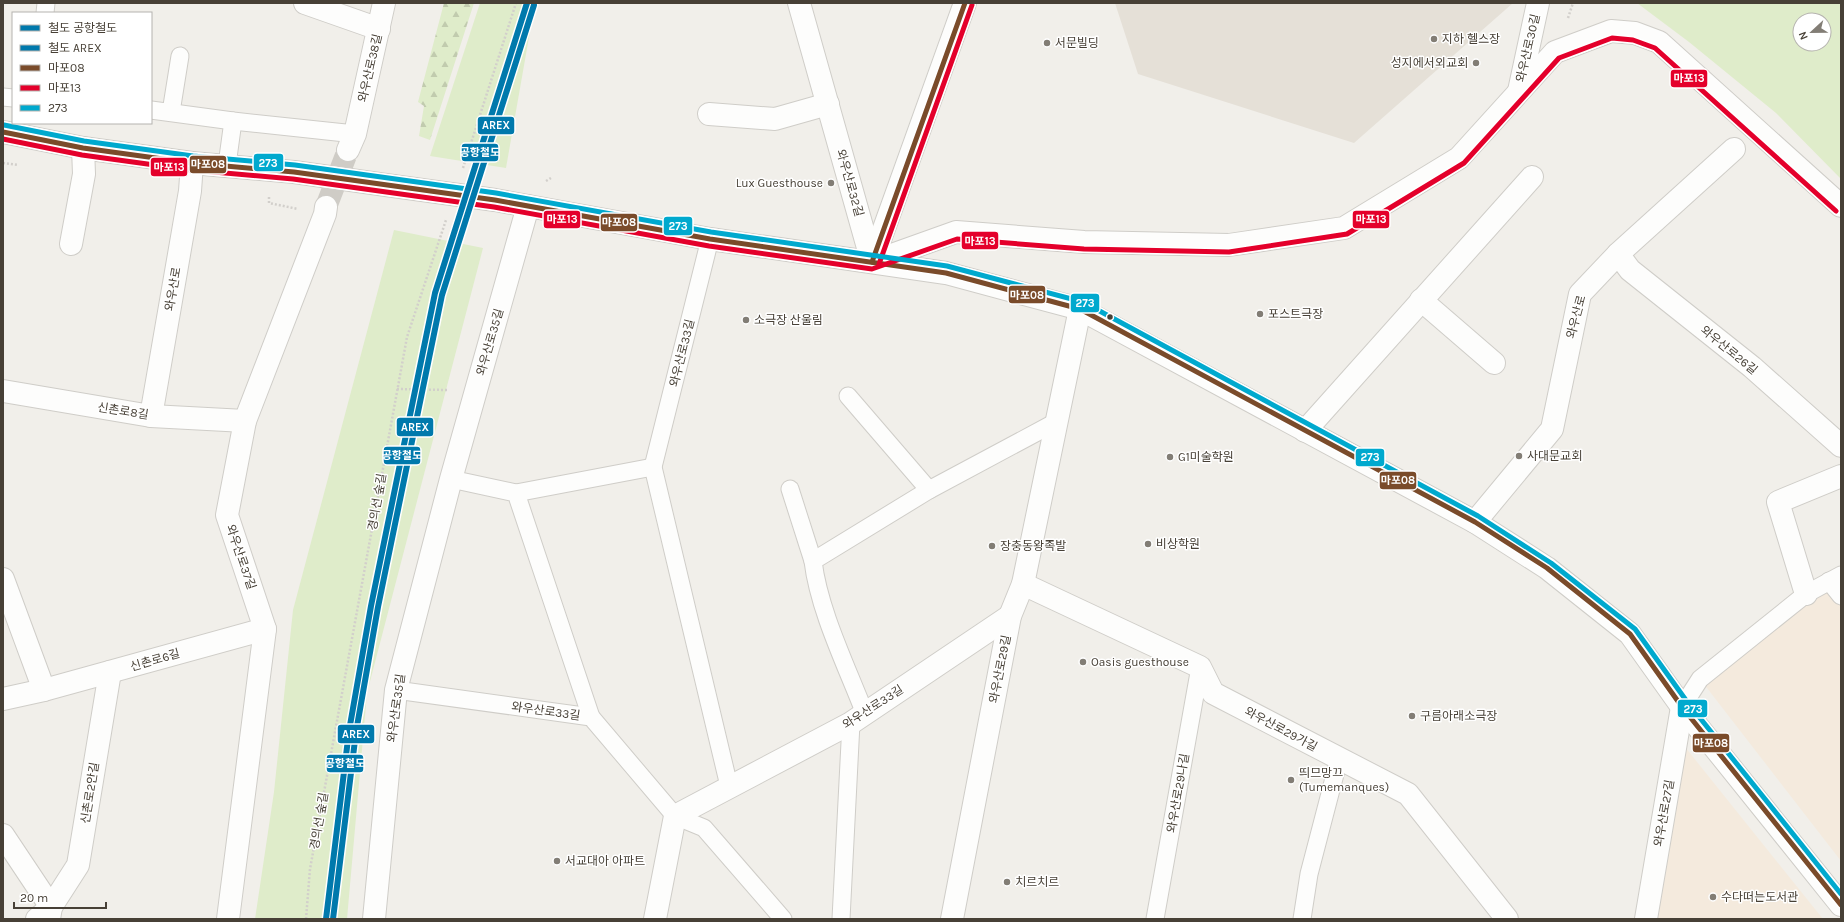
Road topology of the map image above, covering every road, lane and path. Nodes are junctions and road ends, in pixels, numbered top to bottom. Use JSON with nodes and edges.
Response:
{"nodes":[{"id":1,"x":305,"y":3,"type":"edge"},
{"id":2,"x":384,"y":3,"type":"edge"},
{"id":3,"x":516,"y":3,"type":"edge"},
{"id":4,"x":799,"y":3,"type":"edge"},
{"id":5,"x":965,"y":3,"type":"edge"},
{"id":6,"x":1538,"y":3,"type":"edge"},
{"id":7,"x":379,"y":29,"type":"junction"},
{"id":8,"x":180,"y":56,"type":"dead end"},
{"id":9,"x":1518,"y":92,"type":"junction"},
{"id":10,"x":828,"y":104,"type":"junction"},
{"id":11,"x":152,"y":110,"type":"edge"},
{"id":12,"x":171,"y":112,"type":"junction"},
{"id":13,"x":709,"y":114,"type":"dead end"},
{"id":14,"x":233,"y":121,"type":"junction"},
{"id":15,"x":3,"y":132,"type":"edge"},
{"id":16,"x":352,"y":142,"type":"joint"},
{"id":17,"x":83,"y":148,"type":"junction"},
{"id":18,"x":1734,"y":149,"type":"dead end"},
{"id":19,"x":192,"y":163,"type":"junction"},
{"id":20,"x":227,"y":165,"type":"junction"},
{"id":21,"x":461,"y":174,"type":"dead end"},
{"id":22,"x":1532,"y":177,"type":"dead end"},
{"id":23,"x":528,"y":206,"type":"junction"},
{"id":24,"x":1841,"y":206,"type":"edge"},
{"id":25,"x":326,"y":208,"type":"tunnel mouth"},
{"id":26,"x":446,"y":218,"type":"dead end"},
{"id":27,"x":710,"y":239,"type":"junction"},
{"id":28,"x":71,"y":244,"type":"dead end"},
{"id":29,"x":1618,"y":254,"type":"junction"},
{"id":30,"x":872,"y":262,"type":"junction"},
{"id":31,"x":1421,"y":300,"type":"junction"},
{"id":32,"x":1080,"y":309,"type":"junction"},
{"id":33,"x":1494,"y":363,"type":"dead end"},
{"id":34,"x":398,"y":389,"type":"junction"},
{"id":35,"x":452,"y":391,"type":"dead end"},
{"id":36,"x":3,"y":392,"type":"edge"},
{"id":37,"x":848,"y":396,"type":"dead end"},
{"id":38,"x":152,"y":416,"type":"junction"},
{"id":39,"x":245,"y":420,"type":"junction"},
{"id":40,"x":1056,"y":422,"type":"junction"},
{"id":41,"x":1305,"y":431,"type":"junction"},
{"id":42,"x":1841,"y":446,"type":"edge"},
{"id":43,"x":653,"y":467,"type":"junction"},
{"id":44,"x":1841,"y":476,"type":"edge"},
{"id":45,"x":452,"y":479,"type":"junction"},
{"id":46,"x":790,"y":489,"type":"dead end"},
{"id":47,"x":929,"y":490,"type":"junction"},
{"id":48,"x":516,"y":493,"type":"junction"},
{"id":49,"x":1475,"y":522,"type":"junction"},
{"id":50,"x":813,"y":561,"type":"junction"},
{"id":51,"x":1835,"y":578,"type":"edge"},
{"id":52,"x":3,"y":580,"type":"edge"},
{"id":53,"x":1022,"y":584,"type":"junction"},
{"id":54,"x":1806,"y":594,"type":"junction"},
{"id":55,"x":1841,"y":596,"type":"edge"},
{"id":56,"x":1010,"y":616,"type":"junction"},
{"id":57,"x":266,"y":629,"type":"junction"},
{"id":58,"x":1200,"y":667,"type":"junction"},
{"id":59,"x":110,"y":672,"type":"junction"},
{"id":60,"x":44,"y":690,"type":"junction"},
{"id":61,"x":396,"y":690,"type":"junction"},
{"id":62,"x":3,"y":699,"type":"edge"},
{"id":63,"x":1682,"y":707,"type":"junction"},
{"id":64,"x":591,"y":717,"type":"junction"},
{"id":65,"x":858,"y":719,"type":"junction"},
{"id":66,"x":1339,"y":759,"type":"junction"},
{"id":67,"x":730,"y":786,"type":"junction"},
{"id":68,"x":675,"y":816,"type":"junction"},
{"id":69,"x":3,"y":834,"type":"edge"},
{"id":70,"x":1841,"y":905,"type":"edge"},
{"id":71,"x":46,"y":915,"type":"edge"},
{"id":72,"x":228,"y":919,"type":"edge"},
{"id":73,"x":306,"y":919,"type":"edge"},
{"id":74,"x":374,"y":919,"type":"edge"},
{"id":75,"x":655,"y":919,"type":"edge"},
{"id":76,"x":783,"y":919,"type":"edge"},
{"id":77,"x":842,"y":919,"type":"edge"},
{"id":78,"x":952,"y":919,"type":"edge"},
{"id":79,"x":1155,"y":919,"type":"edge"},
{"id":80,"x":1302,"y":919,"type":"edge"},
{"id":81,"x":1507,"y":919,"type":"edge"},
{"id":82,"x":1646,"y":919,"type":"edge"}],
"edges":[{"from":1,"to":7,"type":"street"},
{"from":2,"to":7,"type":"street","name":"와우산로38길"},
{"from":3,"to":21,"type":"path"},
{"from":4,"to":10,"type":"street","name":"와우산로32길"},
{"from":5,"to":30,"type":"street"},
{"from":6,"to":9,"type":"street","name":"와우산로30길"},
{"from":7,"to":16,"type":"street","name":"와우산로38길"},
{"from":8,"to":12,"type":"lane"},
{"from":9,"to":24,"type":"street","name":"와우산로30길"},
{"from":9,"to":30,"type":"street","name":"와우산로30길"},
{"from":10,"to":13,"type":"street"},
{"from":10,"to":30,"type":"street","name":"와우산로32길"},
{"from":11,"to":12,"type":"lane"},
{"from":12,"to":14,"type":"lane"},
{"from":14,"to":16,"type":"lane"},
{"from":14,"to":20,"type":"lane"},
{"from":15,"to":17,"type":"street"},
{"from":17,"to":19,"type":"street"},
{"from":17,"to":28,"type":"street"},
{"from":18,"to":29,"type":"street","name":"와우산로"},
{"from":19,"to":20,"type":"street"},
{"from":19,"to":38,"type":"street","name":"와우산로"},
{"from":20,"to":23,"type":"street","bridge":true},
{"from":22,"to":31,"type":"street"},
{"from":23,"to":27,"type":"street"},
{"from":23,"to":45,"type":"street","name":"와우산로35길"},
{"from":25,"to":39,"type":"street","name":"와우산로37길"},
{"from":26,"to":34,"type":"path","name":"경의선 숲길"},
{"from":27,"to":30,"type":"street"},
{"from":27,"to":43,"type":"lane","name":"와우산로33길"},
{"from":29,"to":42,"type":"street","name":"와우산로26길"},
{"from":29,"to":49,"type":"street","name":"와우산로"},
{"from":30,"to":32,"type":"street"},
{"from":31,"to":33,"type":"street"},
{"from":31,"to":41,"type":"street"},
{"from":32,"to":40,"type":"street","name":"와우산로29길"},
{"from":32,"to":41,"type":"street"},
{"from":34,"to":35,"type":"path"},
{"from":34,"to":73,"type":"path","name":"경의선 숲길"},
{"from":36,"to":38,"type":"street","name":"신촌로8길"},
{"from":37,"to":47,"type":"lane"},
{"from":38,"to":39,"type":"street","name":"신촌로8길"},
{"from":39,"to":57,"type":"street","name":"와우산로37길"},
{"from":40,"to":47,"type":"lane"},
{"from":40,"to":53,"type":"street","name":"와우산로29길"},
{"from":41,"to":49,"type":"street"},
{"from":43,"to":48,"type":"lane"},
{"from":43,"to":67,"type":"lane","name":"와우산로33길"},
{"from":44,"to":54,"type":"street"},
{"from":45,"to":48,"type":"lane"},
{"from":45,"to":61,"type":"street","name":"와우산로35길"},
{"from":46,"to":50,"type":"lane"},
{"from":47,"to":50,"type":"lane"},
{"from":48,"to":64,"type":"lane"},
{"from":49,"to":63,"type":"street"},
{"from":50,"to":65,"type":"lane"},
{"from":51,"to":54,"type":"lane"},
{"from":51,"to":55,"type":"lane"},
{"from":52,"to":60,"type":"street"},
{"from":53,"to":56,"type":"street","name":"와우산로29길"},
{"from":53,"to":58,"type":"street"},
{"from":54,"to":63,"type":"lane"},
{"from":56,"to":65,"type":"street","name":"와우산로33길"},
{"from":56,"to":78,"type":"street","name":"와우산로29길"},
{"from":57,"to":59,"type":"street","name":"신촌로6길"},
{"from":57,"to":72,"type":"street","name":"와우산로37길"},
{"from":58,"to":66,"type":"street","name":"와우산로29가길"},
{"from":58,"to":79,"type":"lane","name":"와우산로29나길"},
{"from":59,"to":60,"type":"street","name":"신촌로6길"},
{"from":59,"to":71,"type":"street","name":"신촌로2안길"},
{"from":60,"to":62,"type":"street","name":"신촌로6길"},
{"from":61,"to":64,"type":"lane","name":"와우산로33길"},
{"from":61,"to":74,"type":"street","name":"와우산로35길"},
{"from":63,"to":70,"type":"street"},
{"from":63,"to":82,"type":"street","name":"와우산로27길"},
{"from":64,"to":68,"type":"lane","name":"와우산로33길"},
{"from":65,"to":67,"type":"street","name":"와우산로33길"},
{"from":65,"to":77,"type":"lane"},
{"from":66,"to":80,"type":"lane"},
{"from":66,"to":81,"type":"street","name":"와우산로29가길"},
{"from":67,"to":68,"type":"street","name":"와우산로33길"},
{"from":68,"to":75,"type":"street"},
{"from":68,"to":76,"type":"lane","name":"와우산로33길"},
{"from":69,"to":71,"type":"street","name":"신촌로2안길"}]}
